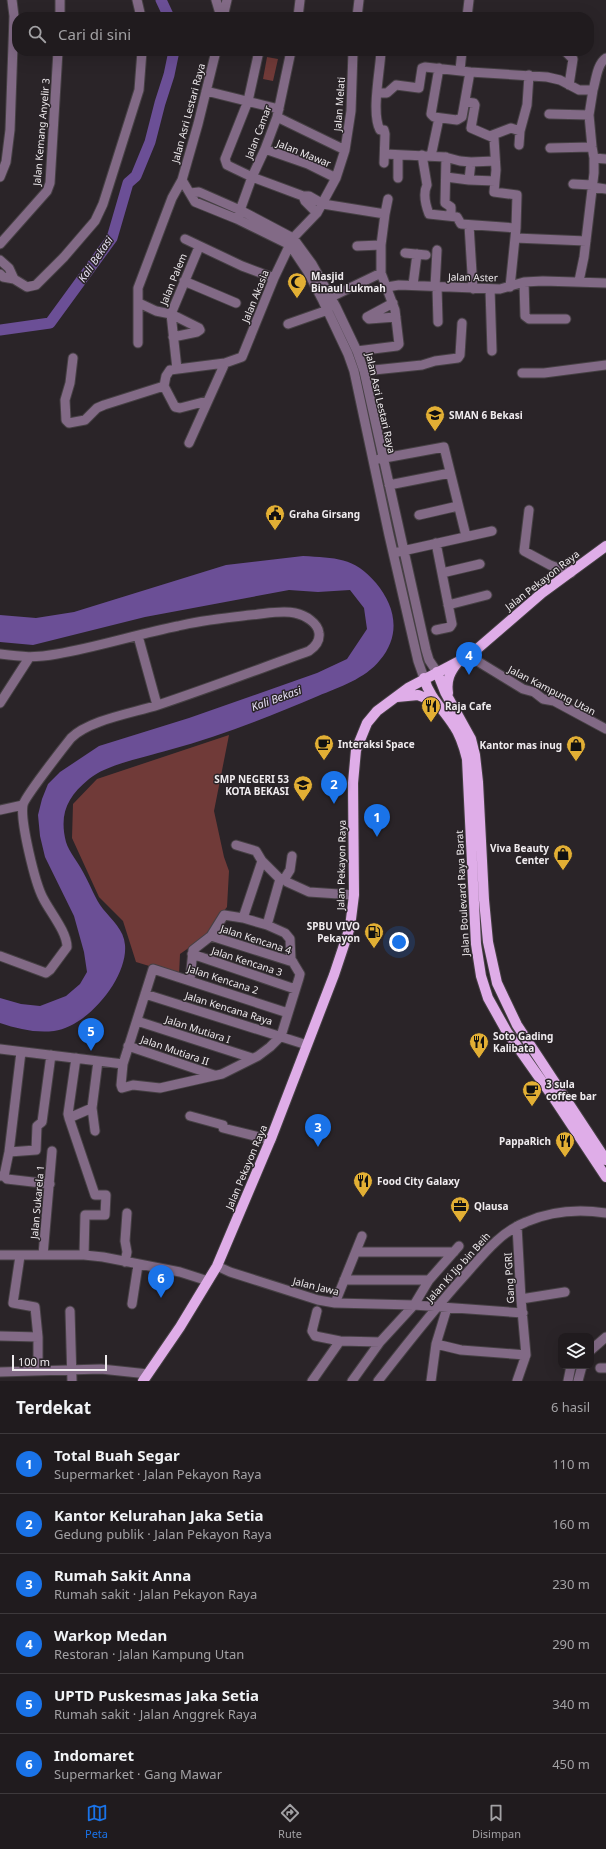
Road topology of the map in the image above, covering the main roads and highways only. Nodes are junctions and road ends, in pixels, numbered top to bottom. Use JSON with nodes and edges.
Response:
{"nodes":[{"id":1,"x":606,"y":546,"type":"edge"},
{"id":2,"x":460,"y":661,"type":"junction"},
{"id":3,"x":437,"y":672,"type":"junction"},
{"id":4,"x":424,"y":678,"type":"junction"},
{"id":5,"x":447,"y":696,"type":"junction"},
{"id":6,"x":395,"y":697,"type":"junction"},
{"id":7,"x":436,"y":702,"type":"junction"},
{"id":8,"x":473,"y":782,"type":"junction"},
{"id":9,"x":558,"y":1095,"type":"junction"},
{"id":10,"x":606,"y":1160,"type":"edge"},
{"id":11,"x":606,"y":1177,"type":"edge"},
{"id":12,"x":146,"y":1377,"type":"edge"}],
"edges":[{"from":1,"to":2,"type":"main road","name":"Jalan Pekayon Raya"},
{"from":2,"to":3,"type":"main road","name":"Jalan Pekayon Raya"},
{"from":2,"to":5,"type":"main road"},
{"from":3,"to":4,"type":"main road","name":"Jalan Pekayon Raya"},
{"from":3,"to":5,"type":"main road","name":"Jalan Boulevard Raya Barat"},
{"from":4,"to":6,"type":"main road","name":"Jalan Pekayon Raya"},
{"from":4,"to":7,"type":"main road","name":"Jalan Boulevard Raya Barat"},
{"from":5,"to":7,"type":"main road"},
{"from":5,"to":8,"type":"main road","name":"Jalan Boulevard Raya Barat"},
{"from":6,"to":7,"type":"main road"},
{"from":6,"to":12,"type":"main road","name":"Jalan Pekayon Raya"},
{"from":7,"to":8,"type":"main road","name":"Jalan Boulevard Raya Barat"},
{"from":8,"to":9,"type":"main road","name":"Jalan Boulevard Raya Barat"},
{"from":8,"to":9,"type":"main road","name":"Jalan Boulevard Raya Barat"},
{"from":9,"to":10,"type":"main road","name":"Jalan Boulevard Raya Barat"},
{"from":9,"to":11,"type":"main road","name":"Jalan Boulevard Raya Barat"}]}
